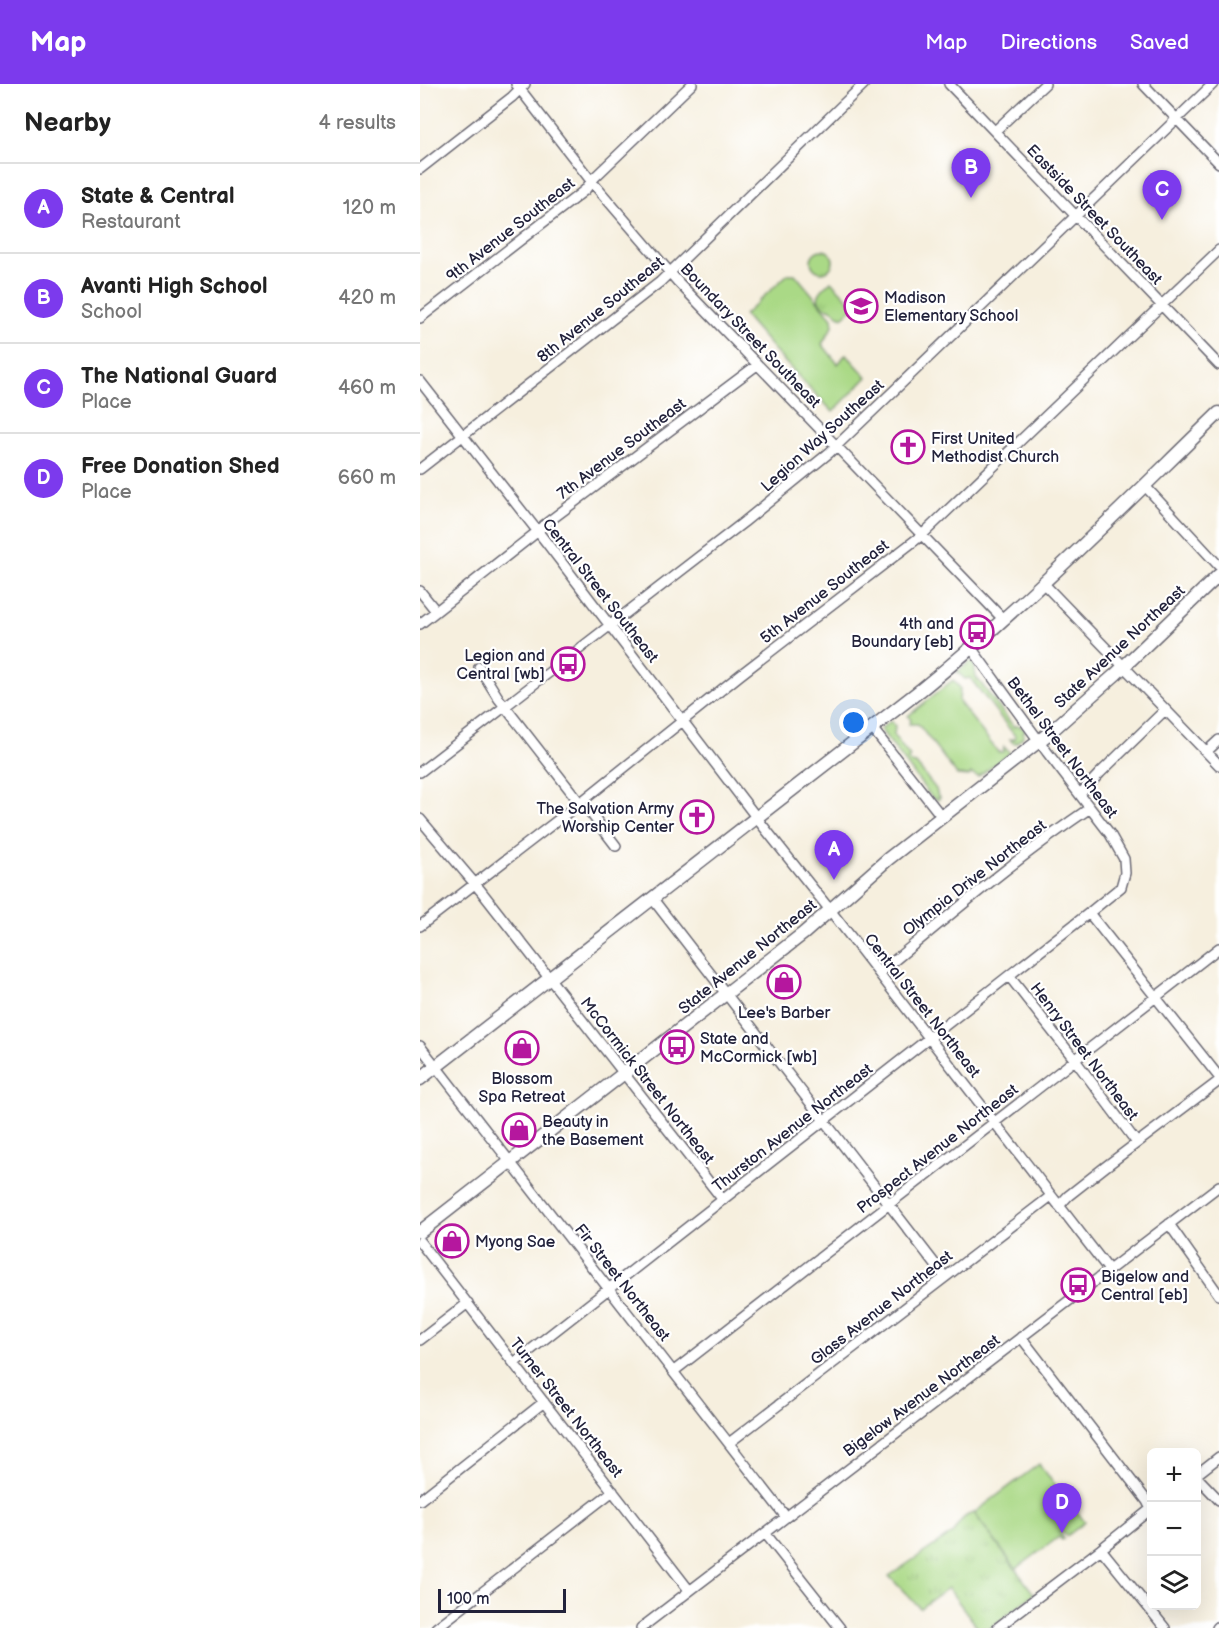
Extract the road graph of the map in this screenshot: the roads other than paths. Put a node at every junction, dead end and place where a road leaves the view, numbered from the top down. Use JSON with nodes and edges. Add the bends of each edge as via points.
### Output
{"nodes":[{"id":1,"x":692,"y":84,"type":"edge"},
{"id":2,"x":864,"y":84,"type":"edge"},
{"id":3,"x":949,"y":84,"type":"edge"},
{"id":4,"x":1045,"y":84,"type":"edge"},
{"id":5,"x":1143,"y":84,"type":"edge"},
{"id":6,"x":1213,"y":84,"type":"edge"},
{"id":7,"x":520,"y":86,"type":"edge"},
{"id":8,"x":1177,"y":119,"type":"junction"},
{"id":9,"x":995,"y":131,"type":"junction"},
{"id":10,"x":1219,"y":163,"type":"edge"},
{"id":11,"x":420,"y":169,"type":"edge"},
{"id":12,"x":592,"y":182,"type":"junction"},
{"id":13,"x":1076,"y":216,"type":"junction"},
{"id":14,"x":1219,"y":250,"type":"edge"},
{"id":15,"x":670,"y":273,"type":"junction"},
{"id":16,"x":1161,"y":305,"type":"junction"},
{"id":17,"x":420,"y":318,"type":"edge"},
{"id":18,"x":757,"y":365,"type":"junction"},
{"id":19,"x":1219,"y":365,"type":"edge"},
{"id":20,"x":420,"y":381,"type":"edge"},
{"id":21,"x":1219,"y":413,"type":"edge"},
{"id":22,"x":463,"y":436,"type":"junction"},
{"id":23,"x":836,"y":447,"type":"junction"},
{"id":24,"x":420,"y":469,"type":"edge"},
{"id":25,"x":1144,"y":485,"type":"junction"},
{"id":26,"x":537,"y":532,"type":"junction"},
{"id":27,"x":921,"y":535,"type":"junction"},
{"id":28,"x":1219,"y":566,"type":"edge"},
{"id":29,"x":1219,"y":575,"type":"edge"},
{"id":30,"x":1043,"y":583,"type":"junction"},
{"id":31,"x":420,"y":591,"type":"edge"},
{"id":32,"x":436,"y":611,"type":"junction"},
{"id":33,"x":1004,"y":620,"type":"junction"},
{"id":34,"x":420,"y":624,"type":"edge"},
{"id":35,"x":610,"y":626,"type":"junction"},
{"id":36,"x":972,"y":649,"type":"junction"},
{"id":37,"x":478,"y":666,"type":"dead end"},
{"id":38,"x":1123,"y":667,"type":"junction"},
{"id":39,"x":505,"y":706,"type":"junction"},
{"id":40,"x":1165,"y":710,"type":"junction"},
{"id":41,"x":683,"y":721,"type":"junction"},
{"id":42,"x":872,"y":728,"type":"junction"},
{"id":43,"x":1219,"y":740,"type":"edge"},
{"id":44,"x":1039,"y":741,"type":"junction"},
{"id":45,"x":1206,"y":752,"type":"junction"},
{"id":46,"x":1219,"y":765,"type":"edge"},
{"id":47,"x":420,"y":772,"type":"edge"},
{"id":48,"x":1080,"y":794,"type":"junction"},
{"id":49,"x":580,"y":803,"type":"junction"},
{"id":50,"x":1090,"y":808,"type":"junction"},
{"id":51,"x":756,"y":817,"type":"junction"},
{"id":52,"x":942,"y":817,"type":"junction"},
{"id":53,"x":420,"y":819,"type":"edge"},
{"id":54,"x":616,"y":846,"type":"dead end"},
{"id":55,"x":1124,"y":866,"type":"joint"},
{"id":56,"x":475,"y":883,"type":"junction"},
{"id":57,"x":652,"y":898,"type":"junction"},
{"id":58,"x":830,"y":910,"type":"junction"},
{"id":59,"x":1089,"y":913,"type":"junction"},
{"id":60,"x":420,"y":926,"type":"edge"},
{"id":61,"x":1219,"y":948,"type":"edge"},
{"id":62,"x":879,"y":973,"type":"junction"},
{"id":63,"x":1009,"y":976,"type":"junction"},
{"id":64,"x":549,"y":978,"type":"junction"},
{"id":65,"x":726,"y":994,"type":"junction"},
{"id":66,"x":1157,"y":998,"type":"junction"},
{"id":67,"x":930,"y":1038,"type":"junction"},
{"id":68,"x":420,"y":1047,"type":"edge"},
{"id":69,"x":1075,"y":1060,"type":"junction"},
{"id":70,"x":436,"y":1067,"type":"junction"},
{"id":71,"x":624,"y":1074,"type":"junction"},
{"id":72,"x":420,"y":1079,"type":"edge"},
{"id":73,"x":1219,"y":1079,"type":"edge"},
{"id":74,"x":824,"y":1121,"type":"junction"},
{"id":75,"x":995,"y":1122,"type":"junction"},
{"id":76,"x":1137,"y":1143,"type":"junction"},
{"id":77,"x":510,"y":1161,"type":"junction"},
{"id":78,"x":1219,"y":1186,"type":"edge"},
{"id":79,"x":1051,"y":1196,"type":"junction"},
{"id":80,"x":723,"y":1200,"type":"junction"},
{"id":81,"x":889,"y":1204,"type":"junction"},
{"id":82,"x":1059,"y":1206,"type":"junction"},
{"id":83,"x":1169,"y":1224,"type":"junction"},
{"id":84,"x":420,"y":1232,"type":"edge"},
{"id":85,"x":420,"y":1242,"type":"edge"},
{"id":86,"x":1108,"y":1270,"type":"junction"},
{"id":87,"x":945,"y":1277,"type":"junction"},
{"id":88,"x":610,"y":1289,"type":"junction"},
{"id":89,"x":1219,"y":1295,"type":"edge"},
{"id":90,"x":468,"y":1303,"type":"junction"},
{"id":91,"x":1021,"y":1337,"type":"junction"},
{"id":92,"x":420,"y":1340,"type":"edge"},
{"id":93,"x":514,"y":1364,"type":"junction"},
{"id":94,"x":674,"y":1371,"type":"junction"},
{"id":95,"x":544,"y":1402,"type":"junction"},
{"id":96,"x":729,"y":1443,"type":"junction"},
{"id":97,"x":1219,"y":1457,"type":"edge"},
{"id":98,"x":1201,"y":1473,"type":"edge"},
{"id":99,"x":1201,"y":1480,"type":"edge"},
{"id":100,"x":613,"y":1491,"type":"junction"},
{"id":101,"x":420,"y":1500,"type":"edge"},
{"id":102,"x":1219,"y":1500,"type":"edge"},
{"id":103,"x":1148,"y":1502,"type":"edge"},
{"id":104,"x":1147,"y":1511,"type":"edge"},
{"id":105,"x":786,"y":1517,"type":"junction"},
{"id":106,"x":765,"y":1533,"type":"junction"},
{"id":107,"x":1101,"y":1549,"type":"junction"},
{"id":108,"x":689,"y":1590,"type":"junction"},
{"id":109,"x":1010,"y":1624,"type":"edge"},
{"id":110,"x":436,"y":1628,"type":"edge"},
{"id":111,"x":641,"y":1628,"type":"edge"},
{"id":112,"x":840,"y":1628,"type":"edge"},
{"id":113,"x":997,"y":1628,"type":"edge"},
{"id":114,"x":1165,"y":1628,"type":"edge"}],
"edges":[{"from":1,"to":12,"type":"street","name":"9th Avenue Southeast"},
{"from":2,"to":15,"type":"street","name":"8th Avenue Southeast"},
{"from":3,"to":9,"type":"street","name":"Eastside Street Southeast"},
{"from":4,"to":9,"type":"street"},
{"from":5,"to":8,"type":"street"},
{"from":6,"to":8,"type":"street","name":"Legion Way Southeast"},
{"from":7,"to":11,"type":"street"},
{"from":7,"to":12,"type":"street","name":"Boundary Street Southeast"},
{"from":8,"to":10,"type":"street"},
{"from":8,"to":13,"type":"street","name":"Legion Way Southeast"},
{"from":9,"to":13,"type":"street","name":"Eastside Street Southeast"},
{"from":12,"to":15,"type":"street","name":"Boundary Street Southeast"},
{"from":12,"to":17,"type":"street","name":"9th Avenue Southeast"},
{"from":13,"to":16,"type":"street","name":"Eastside Street Southeast"},
{"from":13,"to":23,"type":"street","name":"Legion Way Southeast"},
{"from":14,"to":16,"type":"street","name":"5th Avenue Southeast"},
{"from":15,"to":18,"type":"street","name":"Boundary Street Southeast"},
{"from":15,"to":22,"type":"street","name":"8th Avenue Southeast"},
{"from":16,"to":19,"type":"street","name":"Eastside Street Southeast"},
{"from":16,"to":27,"type":"street","name":"5th Avenue Southeast"},
{"from":18,"to":23,"type":"street","name":"Boundary Street Southeast"},
{"from":18,"to":26,"type":"street","name":"7th Avenue Southeast"},
{"from":20,"to":22,"type":"street","name":"Central Street Southeast"},
{"from":21,"to":25,"type":"main road"},
{"from":22,"to":24,"type":"street","name":"8th Avenue Southeast"},
{"from":22,"to":26,"type":"street","name":"Central Street Southeast"},
{"from":23,"to":27,"type":"street","name":"Boundary Street Southeast"},
{"from":23,"to":35,"type":"street","name":"Legion Way Southeast"},
{"from":25,"to":28,"type":"street"},
{"from":25,"to":30,"type":"main road"},
{"from":26,"to":32,"type":"street","name":"7th Avenue Southeast"},
{"from":26,"to":35,"type":"street","name":"Central Street Southeast"},
{"from":27,"to":33,"type":"street","name":"Boundary Street Southeast"},
{"from":27,"to":41,"type":"street","name":"5th Avenue Southeast"},
{"from":29,"to":38,"type":"main road","name":"State Avenue Northeast"},
{"from":30,"to":33,"type":"main road"},
{"from":30,"to":38,"type":"street"},
{"from":31,"to":32,"type":"street"},
{"from":32,"to":34,"type":"street","name":"7th Avenue Southeast"},
{"from":33,"to":36,"type":"main road"},
{"from":35,"to":39,"type":"street","name":"Legion Way Southeast"},
{"from":35,"to":41,"type":"street","name":"Central Street Southeast"},
{"from":36,"to":42,"type":"main road"},
{"from":36,"to":44,"type":"street","name":"Bethel Street Northeast"},
{"from":37,"to":39,"type":"street"},
{"from":38,"to":40,"type":"street"},
{"from":38,"to":44,"type":"main road","name":"State Avenue Northeast"},
{"from":39,"to":47,"type":"street","name":"Legion Way Southeast"},
{"from":39,"to":49,"type":"street"},
{"from":40,"to":45,"type":"street"},
{"from":40,"to":48,"type":"street"},
{"from":41,"to":49,"type":"street","name":"5th Avenue Southeast"},
{"from":41,"to":51,"type":"street","name":"Central Street Southeast"},
{"from":42,"to":51,"type":"main road"},
{"from":42,"to":52,"type":"street"},
{"from":43,"to":45,"type":"street"},
{"from":44,"to":48,"type":"street","name":"Bethel Street Northeast"},
{"from":44,"to":52,"type":"main road","name":"State Avenue Northeast"},
{"from":45,"to":46,"type":"street"},
{"from":48,"to":50,"type":"street","name":"Bethel Street Northeast"},
{"from":49,"to":54,"type":"street"},
{"from":49,"to":56,"type":"street","name":"5th Avenue Southeast"},
{"from":50,"to":55,"type":"street","name":"Bethel Street Northeast","via":[[1110,834]]},
{"from":50,"to":62,"type":"street","name":"Olympia Drive Northeast","via":[[1025,855]]},
{"from":51,"to":57,"type":"main road"},
{"from":51,"to":58,"type":"street","name":"Central Street Northeast"},
{"from":52,"to":58,"type":"main road","name":"State Avenue Northeast"},
{"from":53,"to":56,"type":"street","name":"McCormick Street Northeast"},
{"from":55,"to":59,"type":"street","name":"Thurston Avenue Northeast","via":[[1121,887]]},
{"from":56,"to":60,"type":"street","name":"5th Avenue Southeast"},
{"from":56,"to":64,"type":"street","name":"McCormick Street Northeast"},
{"from":57,"to":64,"type":"main road"},
{"from":57,"to":65,"type":"street"},
{"from":58,"to":62,"type":"street","name":"Central Street Northeast"},
{"from":58,"to":65,"type":"main road","name":"State Avenue Northeast"},
{"from":59,"to":63,"type":"street","name":"Thurston Avenue Northeast"},
{"from":59,"to":66,"type":"street"},
{"from":61,"to":66,"type":"street","name":"Prospect Avenue Northeast"},
{"from":62,"to":67,"type":"street","name":"Central Street Northeast"},
{"from":63,"to":67,"type":"street","name":"Thurston Avenue Northeast"},
{"from":63,"to":69,"type":"street","name":"Henry Street Northeast"},
{"from":64,"to":70,"type":"main road"},
{"from":64,"to":71,"type":"street","name":"McCormick Street Northeast"},
{"from":65,"to":71,"type":"main road","name":"State Avenue Northeast"},
{"from":65,"to":74,"type":"street"},
{"from":66,"to":69,"type":"street","name":"Prospect Avenue Northeast"},
{"from":66,"to":73,"type":"street"},
{"from":67,"to":74,"type":"street","name":"Thurston Avenue Northeast"},
{"from":67,"to":75,"type":"street","name":"Central Street Northeast"},
{"from":68,"to":70,"type":"street","name":"Fir Street Northeast"},
{"from":69,"to":75,"type":"street","name":"Prospect Avenue Northeast"},
{"from":69,"to":76,"type":"street","name":"Henry Street Northeast"},
{"from":70,"to":72,"type":"main road"},
{"from":70,"to":77,"type":"street","name":"Fir Street Northeast"},
{"from":71,"to":77,"type":"main road","name":"State Avenue Northeast"},
{"from":71,"to":80,"type":"street","name":"McCormick Street Northeast"},
{"from":73,"to":76,"type":"street"},
{"from":74,"to":80,"type":"street","name":"Thurston Avenue Northeast"},
{"from":74,"to":81,"type":"street"},
{"from":75,"to":79,"type":"street","name":"Central Street Northeast"},
{"from":75,"to":81,"type":"street","name":"Prospect Avenue Northeast"},
{"from":76,"to":82,"type":"street"},
{"from":77,"to":84,"type":"main road","name":"State Avenue Northeast"},
{"from":77,"to":88,"type":"street","name":"Fir Street Northeast"},
{"from":78,"to":83,"type":"street","name":"Bigelow Avenue Northeast"},
{"from":79,"to":82,"type":"street","name":"Central Street Northeast"},
{"from":79,"to":87,"type":"street","name":"Glass Avenue Northeast"},
{"from":80,"to":88,"type":"street","name":"Thurston Avenue Northeast"},
{"from":81,"to":87,"type":"street"},
{"from":81,"to":94,"type":"street","name":"Prospect Avenue Northeast"},
{"from":82,"to":86,"type":"street","name":"Central Street Northeast"},
{"from":83,"to":86,"type":"street","name":"Bigelow Avenue Northeast"},
{"from":83,"to":89,"type":"street"},
{"from":85,"to":90,"type":"street","name":"Turner Street Northeast"},
{"from":86,"to":91,"type":"street","name":"Bigelow Avenue Northeast"},
{"from":87,"to":96,"type":"street","name":"Glass Avenue Northeast"},
{"from":88,"to":93,"type":"street","name":"Thurston Avenue Northeast"},
{"from":88,"to":94,"type":"street","name":"Fir Street Northeast"},
{"from":90,"to":92,"type":"street"},
{"from":90,"to":93,"type":"street","name":"Turner Street Northeast"},
{"from":91,"to":103,"type":"street"},
{"from":91,"to":105,"type":"street","name":"Bigelow Avenue Northeast"},
{"from":93,"to":95,"type":"street","name":"Turner Street Northeast"},
{"from":94,"to":96,"type":"street","name":"Fir Street Northeast"},
{"from":95,"to":100,"type":"street","name":"Turner Street Northeast"},
{"from":95,"to":101,"type":"street"},
{"from":96,"to":105,"type":"street","name":"Fir Street Northeast"},
{"from":97,"to":98,"type":"street"},
{"from":99,"to":102,"type":"street"},
{"from":100,"to":108,"type":"street","name":"Turner Street Northeast"},
{"from":100,"to":110,"type":"street"},
{"from":104,"to":107,"type":"street"},
{"from":105,"to":106,"type":"street","name":"Bigelow Avenue Northeast"},
{"from":106,"to":108,"type":"street","name":"Bigelow Avenue Northeast"},
{"from":106,"to":112,"type":"street"},
{"from":107,"to":109,"type":"street"},
{"from":107,"to":114,"type":"street"},
{"from":108,"to":111,"type":"street","name":"Bigelow Avenue Northeast"},
{"from":109,"to":113,"type":"street"}]}
